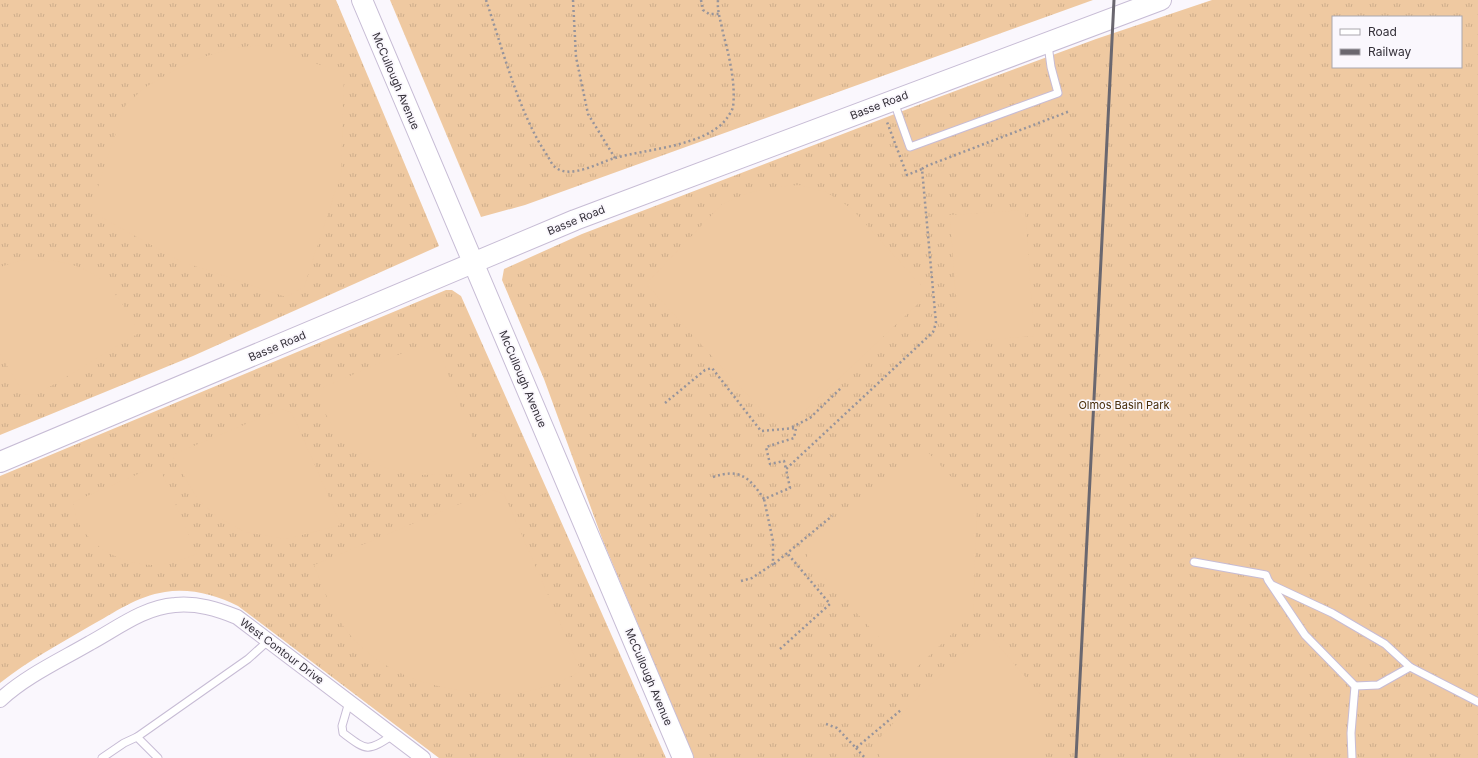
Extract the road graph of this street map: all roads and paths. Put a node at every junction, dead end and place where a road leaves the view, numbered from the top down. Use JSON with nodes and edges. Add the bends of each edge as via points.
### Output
{"nodes":[{"id":1,"x":362,"y":0,"type":"edge"},
{"id":2,"x":486,"y":0,"type":"edge"},
{"id":3,"x":573,"y":0,"type":"edge"},
{"id":4,"x":701,"y":0,"type":"edge"},
{"id":5,"x":718,"y":0,"type":"edge"},
{"id":6,"x":1161,"y":0,"type":"edge"},
{"id":7,"x":719,"y":14,"type":"junction"},
{"id":8,"x":1047,"y":42,"type":"junction"},
{"id":9,"x":893,"y":100,"type":"junction"},
{"id":10,"x":1070,"y":112,"type":"dead end"},
{"id":11,"x":887,"y":122,"type":"dead end"},
{"id":12,"x":615,"y":158,"type":"junction"},
{"id":13,"x":922,"y":169,"type":"junction"},
{"id":14,"x":474,"y":263,"type":"junction"},
{"id":15,"x":841,"y":388,"type":"dead end"},
{"id":16,"x":666,"y":403,"type":"dead end"},
{"id":17,"x":790,"y":429,"type":"junction"},
{"id":18,"x":0,"y":462,"type":"edge"},
{"id":19,"x":786,"y":469,"type":"junction"},
{"id":20,"x":713,"y":476,"type":"dead end"},
{"id":21,"x":764,"y":499,"type":"junction"},
{"id":22,"x":832,"y":516,"type":"dead end"},
{"id":23,"x":787,"y":553,"type":"junction"},
{"id":24,"x":1194,"y":562,"type":"dead end"},
{"id":25,"x":773,"y":564,"type":"junction"},
{"id":26,"x":741,"y":581,"type":"dead end"},
{"id":27,"x":1272,"y":585,"type":"junction"},
{"id":28,"x":268,"y":641,"type":"junction"},
{"id":29,"x":780,"y":649,"type":"dead end"},
{"id":30,"x":1410,"y":667,"type":"junction"},
{"id":31,"x":1355,"y":686,"type":"junction"},
{"id":32,"x":0,"y":700,"type":"edge"},
{"id":33,"x":349,"y":702,"type":"junction"},
{"id":34,"x":1478,"y":702,"type":"edge"},
{"id":35,"x":901,"y":710,"type":"dead end"},
{"id":36,"x":826,"y":724,"type":"dead end"},
{"id":37,"x":393,"y":735,"type":"junction"},
{"id":38,"x":137,"y":737,"type":"junction"},
{"id":39,"x":856,"y":748,"type":"junction"},
{"id":40,"x":102,"y":758,"type":"edge"},
{"id":41,"x":158,"y":758,"type":"edge"},
{"id":42,"x":423,"y":758,"type":"edge"},
{"id":43,"x":683,"y":758,"type":"edge"},
{"id":44,"x":865,"y":758,"type":"edge"},
{"id":45,"x":1352,"y":758,"type":"edge"}],
"edges":[{"from":1,"to":14,"type":"main road","name":"McCullough Avenue"},
{"from":2,"to":12,"type":"path","via":[[530,124],[555,168],[568,172]]},
{"from":3,"to":12,"type":"path","via":[[576,57],[588,114]]},
{"from":4,"to":7,"type":"path","via":[[703,10],[709,14]]},
{"from":5,"to":7,"type":"path"},
{"from":6,"to":8,"type":"main road","name":"Basse Road"},
{"from":7,"to":12,"type":"path","via":[[732,82],[733,109],[722,125],[694,140],[661,150]]},
{"from":8,"to":9,"type":"main road","name":"Basse Road"},
{"from":8,"to":9,"type":"lane","via":[[1058,93],[910,147]]},
{"from":9,"to":14,"type":"main road","name":"Basse Road","via":[[575,220]]},
{"from":10,"to":13,"type":"path"},
{"from":11,"to":13,"type":"path","via":[[907,176]]},
{"from":13,"to":19,"type":"path","via":[[936,323],[933,332]]},
{"from":14,"to":18,"type":"main road","name":"Basse Road"},
{"from":14,"to":43,"type":"main road","name":"McCullough Avenue"},
{"from":15,"to":17,"type":"path","via":[[810,418]]},
{"from":16,"to":17,"type":"path","via":[[705,370],[712,368],[761,431]]},
{"from":17,"to":19,"type":"path","via":[[796,428],[794,438],[766,447],[770,464],[784,461]]},
{"from":19,"to":21,"type":"path","via":[[790,488]]},
{"from":20,"to":21,"type":"path","via":[[725,472],[742,474],[755,485]]},
{"from":21,"to":25,"type":"path","via":[[773,540]]},
{"from":22,"to":23,"type":"path"},
{"from":23,"to":25,"type":"path"},
{"from":23,"to":29,"type":"path","via":[[830,604]]},
{"from":24,"to":27,"type":"lane","via":[[1266,575]]},
{"from":25,"to":26,"type":"path","via":[[752,578]]},
{"from":27,"to":30,"type":"lane","via":[[1332,613],[1385,644]]},
{"from":27,"to":31,"type":"lane","via":[[1305,635]]},
{"from":28,"to":32,"type":"street","name":"West Contour Drive","via":[[237,617],[217,609],[196,604],[174,605],[143,614],[29,678]]},
{"from":28,"to":33,"type":"street","name":"West Contour Drive"},
{"from":28,"to":38,"type":"lane","via":[[248,659]]},
{"from":30,"to":31,"type":"lane","via":[[1378,685]]},
{"from":30,"to":34,"type":"lane"},
{"from":31,"to":45,"type":"lane","via":[[1351,733]]},
{"from":33,"to":37,"type":"street","name":"West Contour Drive"},
{"from":33,"to":37,"type":"lane","via":[[342,726],[343,733],[362,747],[370,748]]},
{"from":35,"to":39,"type":"path"},
{"from":36,"to":39,"type":"path","via":[[837,728]]},
{"from":37,"to":42,"type":"street","name":"West Contour Drive"},
{"from":38,"to":40,"type":"lane","via":[[124,742]]},
{"from":38,"to":41,"type":"lane"},
{"from":39,"to":44,"type":"path"}]}
